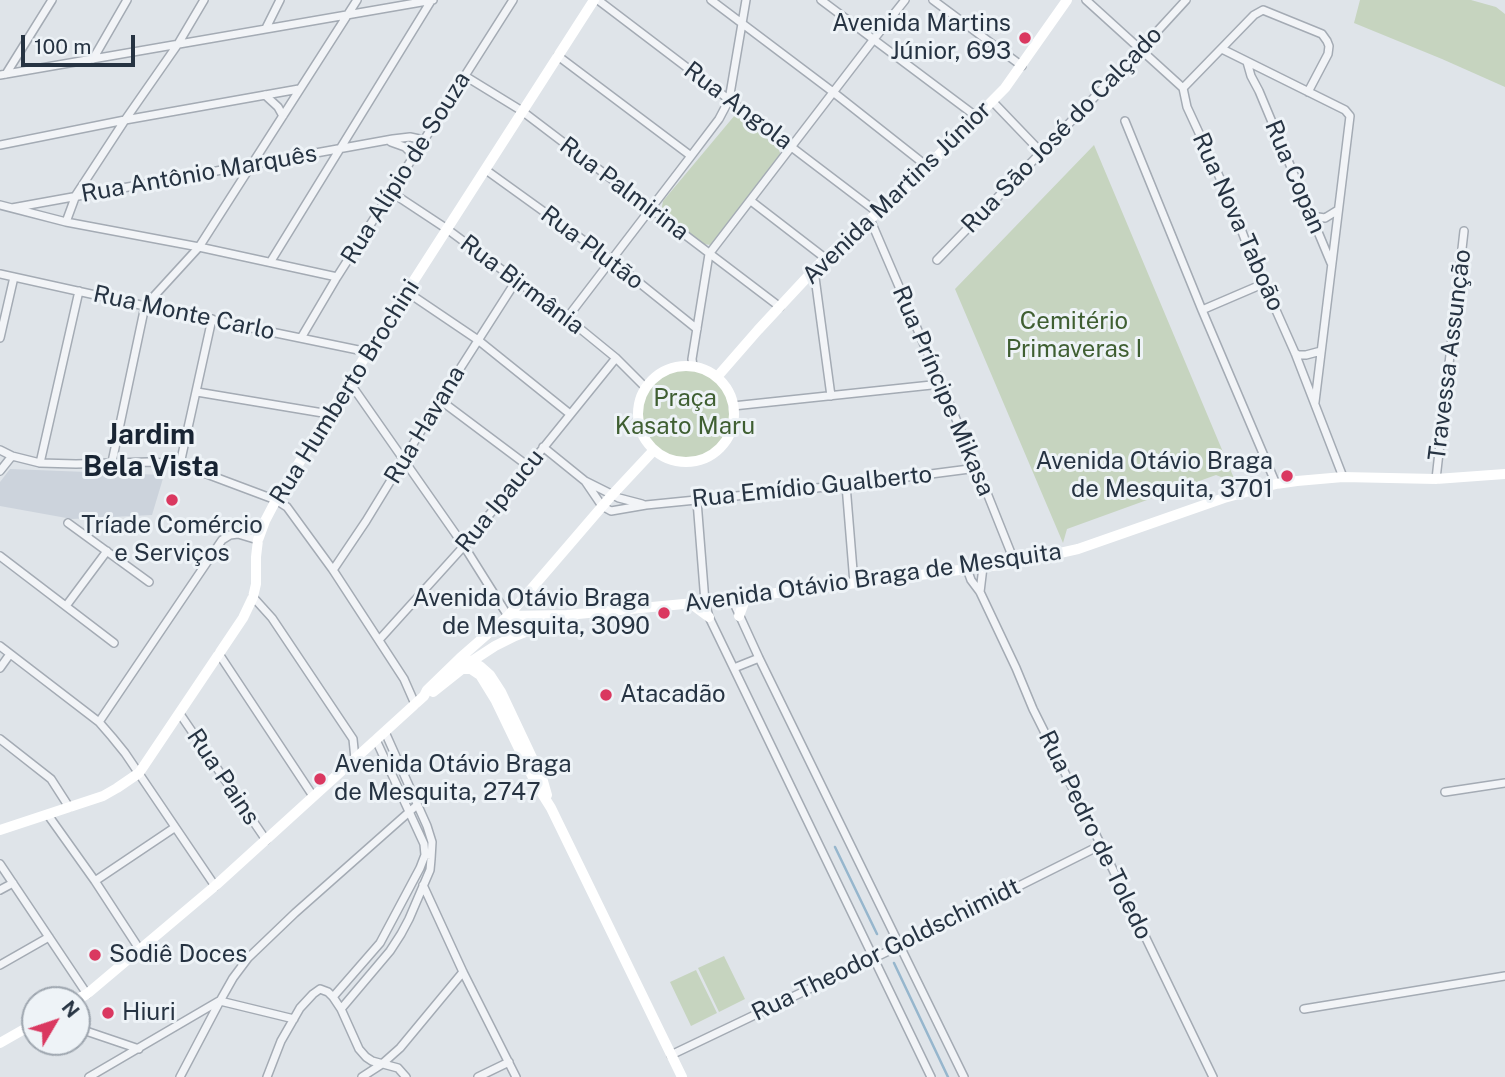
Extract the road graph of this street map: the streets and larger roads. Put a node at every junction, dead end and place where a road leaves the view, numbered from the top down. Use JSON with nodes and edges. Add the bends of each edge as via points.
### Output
{"nodes":[{"id":1,"x":52,"y":0,"type":"edge"},
{"id":2,"x":127,"y":0,"type":"edge"},
{"id":3,"x":204,"y":0,"type":"edge"},
{"id":4,"x":280,"y":0,"type":"edge"},
{"id":5,"x":357,"y":0,"type":"edge"},
{"id":6,"x":432,"y":0,"type":"edge"},
{"id":7,"x":513,"y":0,"type":"edge"},
{"id":8,"x":596,"y":0,"type":"edge"},
{"id":9,"x":711,"y":0,"type":"edge"},
{"id":10,"x":746,"y":0,"type":"edge"},
{"id":11,"x":821,"y":0,"type":"edge"},
{"id":12,"x":905,"y":0,"type":"edge"},
{"id":13,"x":933,"y":0,"type":"edge"},
{"id":14,"x":1067,"y":0,"type":"edge"},
{"id":15,"x":1086,"y":0,"type":"edge"},
{"id":16,"x":1173,"y":0,"type":"edge"},
{"id":17,"x":1183,"y":3,"type":"edge"},
{"id":18,"x":348,"y":15,"type":"junction"},
{"id":19,"x":743,"y":23,"type":"junction"},
{"id":20,"x":266,"y":28,"type":"junction"},
{"id":21,"x":874,"y":39,"type":"junction"},
{"id":22,"x":178,"y":44,"type":"junction"},
{"id":23,"x":1141,"y":49,"type":"junction"},
{"id":24,"x":1222,"y":49,"type":"junction"},
{"id":25,"x":558,"y":55,"type":"junction"},
{"id":26,"x":93,"y":59,"type":"junction"},
{"id":27,"x":1247,"y":62,"type":"junction"},
{"id":28,"x":1022,"y":66,"type":"junction"},
{"id":29,"x":1266,"y":71,"type":"junction"},
{"id":30,"x":3,"y":75,"type":"edge"},
{"id":31,"x":464,"y":76,"type":"junction"},
{"id":32,"x":1183,"y":88,"type":"junction"},
{"id":33,"x":299,"y":89,"type":"junction"},
{"id":34,"x":1259,"y":91,"type":"junction"},
{"id":35,"x":833,"y":92,"type":"junction"},
{"id":36,"x":1308,"y":92,"type":"junction"},
{"id":37,"x":265,"y":95,"type":"junction"},
{"id":38,"x":729,"y":100,"type":"junction"},
{"id":39,"x":993,"y":102,"type":"junction"},
{"id":40,"x":522,"y":111,"type":"junction"},
{"id":41,"x":283,"y":116,"type":"junction"},
{"id":42,"x":977,"y":117,"type":"junction"},
{"id":43,"x":125,"y":120,"type":"junction"},
{"id":44,"x":1125,"y":121,"type":"dead end"},
{"id":45,"x":424,"y":140,"type":"junction"},
{"id":46,"x":387,"y":141,"type":"junction"},
{"id":47,"x":0,"y":145,"type":"edge"},
{"id":48,"x":792,"y":147,"type":"junction"},
{"id":49,"x":341,"y":148,"type":"junction"},
{"id":50,"x":1041,"y":152,"type":"junction"},
{"id":51,"x":414,"y":156,"type":"junction"},
{"id":52,"x":691,"y":156,"type":"junction"},
{"id":53,"x":252,"y":165,"type":"junction"},
{"id":54,"x":928,"y":167,"type":"junction"},
{"id":55,"x":486,"y":170,"type":"junction"},
{"id":56,"x":391,"y":192,"type":"junction"},
{"id":57,"x":76,"y":195,"type":"junction"},
{"id":58,"x":751,"y":201,"type":"junction"},
{"id":59,"x":0,"y":205,"type":"edge"},
{"id":60,"x":12,"y":208,"type":"junction"},
{"id":61,"x":651,"y":208,"type":"junction"},
{"id":62,"x":1338,"y":210,"type":"junction"},
{"id":63,"x":874,"y":216,"type":"junction"},
{"id":64,"x":1311,"y":216,"type":"junction"},
{"id":65,"x":65,"y":222,"type":"junction"},
{"id":66,"x":447,"y":229,"type":"junction"},
{"id":67,"x":1464,"y":231,"type":"dead end"},
{"id":68,"x":200,"y":247,"type":"junction"},
{"id":69,"x":709,"y":254,"type":"junction"},
{"id":70,"x":825,"y":258,"type":"junction"},
{"id":71,"x":611,"y":260,"type":"junction"},
{"id":72,"x":937,"y":260,"type":"dead end"},
{"id":73,"x":271,"y":261,"type":"junction"},
{"id":74,"x":1331,"y":264,"type":"junction"},
{"id":75,"x":814,"y":270,"type":"junction"},
{"id":76,"x":0,"y":274,"type":"edge"},
{"id":77,"x":14,"y":277,"type":"junction"},
{"id":78,"x":337,"y":277,"type":"junction"},
{"id":79,"x":516,"y":281,"type":"junction"},
{"id":80,"x":1265,"y":283,"type":"junction"},
{"id":81,"x":79,"y":291,"type":"junction"},
{"id":82,"x":407,"y":292,"type":"junction"},
{"id":83,"x":145,"y":306,"type":"junction"},
{"id":84,"x":780,"y":307,"type":"junction"},
{"id":85,"x":1202,"y":310,"type":"junction"},
{"id":86,"x":567,"y":318,"type":"junction"},
{"id":87,"x":212,"y":319,"type":"junction"},
{"id":88,"x":697,"y":329,"type":"junction"},
{"id":89,"x":0,"y":338,"type":"edge"},
{"id":90,"x":301,"y":338,"type":"junction"},
{"id":91,"x":478,"y":340,"type":"junction"},
{"id":92,"x":1321,"y":351,"type":"junction"},
{"id":93,"x":368,"y":352,"type":"junction"},
{"id":94,"x":1295,"y":353,"type":"junction"},
{"id":95,"x":616,"y":358,"type":"junction"},
{"id":96,"x":693,"y":366,"type":"junction"},
{"id":97,"x":717,"y":377,"type":"junction"},
{"id":98,"x":350,"y":383,"type":"junction"},
{"id":99,"x":941,"y":384,"type":"junction"},
{"id":100,"x":645,"y":387,"type":"junction"},
{"id":101,"x":197,"y":392,"type":"junction"},
{"id":102,"x":831,"y":396,"type":"junction"},
{"id":103,"x":440,"y":400,"type":"junction"},
{"id":104,"x":733,"y":406,"type":"junction"},
{"id":105,"x":1315,"y":407,"type":"junction"},
{"id":106,"x":329,"y":414,"type":"junction"},
{"id":107,"x":570,"y":414,"type":"junction"},
{"id":108,"x":543,"y":447,"type":"junction"},
{"id":109,"x":0,"y":450,"type":"edge"},
{"id":110,"x":654,"y":450,"type":"junction"},
{"id":111,"x":12,"y":456,"type":"junction"},
{"id":112,"x":404,"y":460,"type":"junction"},
{"id":113,"x":112,"y":462,"type":"junction"},
{"id":114,"x":40,"y":463,"type":"junction"},
{"id":115,"x":180,"y":464,"type":"junction"},
{"id":116,"x":527,"y":466,"type":"junction"},
{"id":117,"x":977,"y":468,"type":"junction"},
{"id":118,"x":0,"y":471,"type":"edge"},
{"id":119,"x":1505,"y":474,"type":"edge"},
{"id":120,"x":1343,"y":477,"type":"junction"},
{"id":121,"x":1436,"y":479,"type":"junction"},
{"id":122,"x":585,"y":481,"type":"junction"},
{"id":123,"x":1276,"y":484,"type":"junction"},
{"id":124,"x":846,"y":485,"type":"junction"},
{"id":125,"x":612,"y":495,"type":"junction"},
{"id":126,"x":276,"y":500,"type":"junction"},
{"id":127,"x":697,"y":501,"type":"junction"},
{"id":128,"x":646,"y":505,"type":"junction"},
{"id":129,"x":603,"y":506,"type":"junction"},
{"id":130,"x":68,"y":523,"type":"dead end"},
{"id":131,"x":258,"y":540,"type":"junction"},
{"id":132,"x":464,"y":546,"type":"junction"},
{"id":133,"x":107,"y":551,"type":"junction"},
{"id":134,"x":0,"y":556,"type":"edge"},
{"id":135,"x":1015,"y":564,"type":"junction"},
{"id":136,"x":983,"y":567,"type":"junction"},
{"id":137,"x":967,"y":569,"type":"junction"},
{"id":138,"x":333,"y":570,"type":"junction"},
{"id":139,"x":149,"y":583,"type":"dead end"},
{"id":140,"x":854,"y":583,"type":"junction"},
{"id":141,"x":980,"y":592,"type":"junction"},
{"id":142,"x":253,"y":597,"type":"junction"},
{"id":143,"x":746,"y":597,"type":"junction"},
{"id":144,"x":732,"y":598,"type":"junction"},
{"id":145,"x":705,"y":601,"type":"junction"},
{"id":146,"x":690,"y":603,"type":"junction"},
{"id":147,"x":66,"y":606,"type":"junction"},
{"id":148,"x":567,"y":615,"type":"junction"},
{"id":149,"x":508,"y":616,"type":"junction"},
{"id":150,"x":739,"y":616,"type":"junction"},
{"id":151,"x":709,"y":617,"type":"junction"},
{"id":152,"x":379,"y":640,"type":"junction"},
{"id":153,"x":114,"y":643,"type":"dead end"},
{"id":154,"x":0,"y":646,"type":"edge"},
{"id":155,"x":487,"y":649,"type":"junction"},
{"id":156,"x":10,"y":654,"type":"junction"},
{"id":157,"x":219,"y":654,"type":"junction"},
{"id":158,"x":759,"y":658,"type":"junction"},
{"id":159,"x":472,"y":661,"type":"junction"},
{"id":160,"x":461,"y":663,"type":"junction"},
{"id":161,"x":0,"y":668,"type":"edge"},
{"id":162,"x":734,"y":668,"type":"junction"},
{"id":163,"x":404,"y":679,"type":"junction"},
{"id":164,"x":501,"y":692,"type":"junction"},
{"id":165,"x":424,"y":696,"type":"junction"},
{"id":166,"x":415,"y":704,"type":"junction"},
{"id":167,"x":180,"y":714,"type":"junction"},
{"id":168,"x":99,"y":722,"type":"junction"},
{"id":169,"x":353,"y":738,"type":"junction"},
{"id":170,"x":0,"y":739,"type":"edge"},
{"id":171,"x":377,"y":739,"type":"junction"},
{"id":172,"x":355,"y":759,"type":"junction"},
{"id":173,"x":139,"y":773,"type":"junction"},
{"id":174,"x":1505,"y":783,"type":"edge"},
{"id":175,"x":1445,"y":792,"type":"dead end"},
{"id":176,"x":313,"y":796,"type":"junction"},
{"id":177,"x":417,"y":804,"type":"junction"},
{"id":178,"x":69,"y":807,"type":"junction"},
{"id":179,"x":551,"y":808,"type":"junction"},
{"id":180,"x":409,"y":811,"type":"junction"},
{"id":181,"x":48,"y":815,"type":"junction"},
{"id":182,"x":174,"y":828,"type":"junction"},
{"id":183,"x":0,"y":831,"type":"edge"},
{"id":184,"x":266,"y":840,"type":"junction"},
{"id":185,"x":1101,"y":845,"type":"junction"},
{"id":186,"x":0,"y":864,"type":"edge"},
{"id":187,"x":416,"y":877,"type":"junction"},
{"id":188,"x":95,"y":881,"type":"junction"},
{"id":189,"x":13,"y":883,"type":"junction"},
{"id":190,"x":215,"y":886,"type":"junction"},
{"id":191,"x":423,"y":886,"type":"junction"},
{"id":192,"x":0,"y":890,"type":"edge"},
{"id":193,"x":49,"y":937,"type":"junction"},
{"id":194,"x":899,"y":946,"type":"junction"},
{"id":195,"x":140,"y":950,"type":"junction"},
{"id":196,"x":873,"y":958,"type":"junction"},
{"id":197,"x":0,"y":965,"type":"edge"},
{"id":198,"x":463,"y":972,"type":"junction"},
{"id":199,"x":1505,"y":976,"type":"edge"},
{"id":200,"x":82,"y":986,"type":"edge"},
{"id":201,"x":91,"y":991,"type":"edge"},
{"id":202,"x":333,"y":997,"type":"junction"},
{"id":203,"x":220,"y":1001,"type":"junction"},
{"id":204,"x":341,"y":1009,"type":"junction"},
{"id":205,"x":1304,"y":1009,"type":"dead end"},
{"id":206,"x":294,"y":1019,"type":"junction"},
{"id":207,"x":21,"y":1031,"type":"edge"},
{"id":208,"x":91,"y":1033,"type":"edge"},
{"id":209,"x":0,"y":1043,"type":"edge"},
{"id":210,"x":139,"y":1049,"type":"junction"},
{"id":211,"x":671,"y":1055,"type":"junction"},
{"id":212,"x":509,"y":1062,"type":"junction"},
{"id":213,"x":382,"y":1064,"type":"junction"},
{"id":214,"x":89,"y":1077,"type":"edge"},
{"id":215,"x":180,"y":1077,"type":"edge"},
{"id":216,"x":267,"y":1077,"type":"edge"},
{"id":217,"x":362,"y":1077,"type":"edge"},
{"id":218,"x":406,"y":1077,"type":"edge"},
{"id":219,"x":478,"y":1077,"type":"edge"},
{"id":220,"x":516,"y":1077,"type":"edge"},
{"id":221,"x":682,"y":1077,"type":"edge"},
{"id":222,"x":931,"y":1077,"type":"edge"},
{"id":223,"x":964,"y":1077,"type":"edge"},
{"id":224,"x":1213,"y":1077,"type":"edge"}],
"edges":[{"from":1,"to":30,"type":"street"},
{"from":2,"to":26,"type":"street"},
{"from":3,"to":22,"type":"street"},
{"from":4,"to":20,"type":"street"},
{"from":5,"to":18,"type":"street"},
{"from":6,"to":18,"type":"street"},
{"from":6,"to":49,"type":"street"},
{"from":7,"to":31,"type":"street","name":"Rua Alípio de Souza"},
{"from":8,"to":25,"type":"street","name":"Rua Humberto Brochini"},
{"from":8,"to":38,"type":"street","name":"Rua Angola"},
{"from":9,"to":19,"type":"street"},
{"from":10,"to":19,"type":"street"},
{"from":11,"to":21,"type":"street"},
{"from":12,"to":21,"type":"street"},
{"from":13,"to":28,"type":"street"},
{"from":14,"to":28,"type":"street","name":"Avenida Martins Júnior"},
{"from":15,"to":23,"type":"street","name":"Rua Nova Taboão"},
{"from":16,"to":17,"type":"street"},
{"from":17,"to":23,"type":"street","name":"Rua São José do Calçado"},
{"from":18,"to":20,"type":"street"},
{"from":18,"to":33,"type":"street"},
{"from":19,"to":35,"type":"street"},
{"from":19,"to":38,"type":"street"},
{"from":20,"to":22,"type":"street"},
{"from":21,"to":35,"type":"street"},
{"from":21,"to":42,"type":"street"},
{"from":22,"to":26,"type":"street"},
{"from":22,"to":43,"type":"street"},
{"from":23,"to":32,"type":"street","name":"Rua Nova Taboão"},
{"from":23,"to":50,"type":"street","name":"Rua São José do Calçado"},
{"from":24,"to":27,"type":"street"},
{"from":24,"to":32,"type":"street"},
{"from":24,"to":36,"type":"street","via":[[1264,10],[1322,34],[1328,54]]},
{"from":25,"to":40,"type":"street","name":"Rua Humberto Brochini"},
{"from":25,"to":52,"type":"street"},
{"from":26,"to":30,"type":"street"},
{"from":27,"to":29,"type":"street"},
{"from":27,"to":34,"type":"street","name":"Rua Copan"},
{"from":28,"to":39,"type":"street","name":"Avenida Martins Júnior"},
{"from":29,"to":34,"type":"street","name":"Rua Copan"},
{"from":29,"to":36,"type":"street"},
{"from":31,"to":40,"type":"street","name":"Rua Palmirina"},
{"from":31,"to":45,"type":"street","name":"Rua Alípio de Souza"},
{"from":32,"to":80,"type":"street","name":"Rua Nova Taboão","via":[[1187,107]]},
{"from":33,"to":37,"type":"street"},
{"from":33,"to":41,"type":"street"},
{"from":34,"to":64,"type":"street","name":"Rua Copan"},
{"from":35,"to":48,"type":"street"},
{"from":35,"to":54,"type":"street"},
{"from":36,"to":62,"type":"street","via":[[1348,113]]},
{"from":37,"to":41,"type":"street"},
{"from":37,"to":43,"type":"street"},
{"from":38,"to":48,"type":"street","name":"Rua Angola"},
{"from":38,"to":52,"type":"street"},
{"from":39,"to":42,"type":"street","name":"Avenida Martins Júnior"},
{"from":39,"to":50,"type":"street"},
{"from":40,"to":55,"type":"street","name":"Rua Humberto Brochini"},
{"from":40,"to":61,"type":"street","name":"Rua Palmirina"},
{"from":41,"to":53,"type":"street"},
{"from":42,"to":54,"type":"street","name":"Avenida Martins Júnior"},
{"from":43,"to":47,"type":"street"},
{"from":43,"to":57,"type":"street"},
{"from":44,"to":85,"type":"street"},
{"from":45,"to":46,"type":"street","name":"Rua Antônio Marquês"},
{"from":45,"to":51,"type":"street","name":"Rua Alípio de Souza"},
{"from":46,"to":49,"type":"street","name":"Rua Antônio Marquês"},
{"from":46,"to":51,"type":"street","via":[[405,146]]},
{"from":48,"to":58,"type":"street"},
{"from":48,"to":63,"type":"street","name":"Rua Angola"},
{"from":49,"to":53,"type":"street","name":"Rua Antônio Marquês"},
{"from":49,"to":73,"type":"street"},
{"from":50,"to":72,"type":"street","name":"Rua São José do Calçado"},
{"from":51,"to":56,"type":"street","name":"Rua Alípio de Souza"},
{"from":52,"to":61,"type":"street"},
{"from":53,"to":57,"type":"street","name":"Rua Antônio Marquês"},
{"from":53,"to":68,"type":"street"},
{"from":54,"to":63,"type":"street","name":"Avenida Martins Júnior"},
{"from":55,"to":66,"type":"street","name":"Rua Humberto Brochini"},
{"from":55,"to":71,"type":"street","name":"Rua Plutão"},
{"from":56,"to":66,"type":"street","name":"Rua Birmânia"},
{"from":56,"to":78,"type":"street","name":"Rua Alípio de Souza"},
{"from":57,"to":60,"type":"street","name":"Rua Antônio Marquês"},
{"from":57,"to":65,"type":"street"},
{"from":58,"to":69,"type":"street"},
{"from":58,"to":70,"type":"street"},
{"from":59,"to":60,"type":"street"},
{"from":60,"to":65,"type":"street"},
{"from":61,"to":69,"type":"street","name":"Rua Palmirina"},
{"from":61,"to":71,"type":"street"},
{"from":62,"to":64,"type":"street","via":[[1325,218]]},
{"from":62,"to":74,"type":"street"},
{"from":63,"to":70,"type":"street","name":"Avenida Martins Júnior"},
{"from":63,"to":99,"type":"street","name":"Rua Príncipe Mikasa"},
{"from":64,"to":74,"type":"street","name":"Rua Copan"},
{"from":65,"to":68,"type":"street"},
{"from":66,"to":79,"type":"street","name":"Rua Birmânia"},
{"from":66,"to":82,"type":"street","name":"Rua Humberto Brochini"},
{"from":67,"to":121,"type":"street","name":"Travessa Assunção"},
{"from":68,"to":73,"type":"street"},
{"from":68,"to":83,"type":"street"},
{"from":69,"to":84,"type":"street","name":"Rua Palmirina"},
{"from":69,"to":88,"type":"street"},
{"from":70,"to":75,"type":"street","name":"Avenida Martins Júnior"},
{"from":71,"to":86,"type":"street"},
{"from":71,"to":88,"type":"street","name":"Rua Plutão"},
{"from":73,"to":78,"type":"street"},
{"from":74,"to":92,"type":"street"},
{"from":75,"to":84,"type":"street","name":"Avenida Martins Júnior"},
{"from":75,"to":102,"type":"street"},
{"from":76,"to":77,"type":"street","name":"Rua Monte Carlo"},
{"from":77,"to":81,"type":"street","name":"Rua Monte Carlo"},
{"from":77,"to":89,"type":"street"},
{"from":78,"to":90,"type":"street","name":"Rua Alípio de Souza"},
{"from":79,"to":86,"type":"street","name":"Rua Birmânia"},
{"from":79,"to":91,"type":"street","name":"Rua Havana"},
{"from":80,"to":85,"type":"street"},
{"from":80,"to":94,"type":"street","name":"Rua Nova Taboão"},
{"from":81,"to":83,"type":"street","name":"Rua Monte Carlo"},
{"from":81,"to":114,"type":"street"},
{"from":82,"to":91,"type":"street"},
{"from":82,"to":93,"type":"street","name":"Rua Humberto Brochini"},
{"from":83,"to":87,"type":"street","name":"Rua Monte Carlo"},
{"from":83,"to":113,"type":"street"},
{"from":84,"to":97,"type":"street","name":"Avenida Martins Júnior"},
{"from":85,"to":123,"type":"street"},
{"from":86,"to":95,"type":"street","name":"Rua Birmânia"},
{"from":87,"to":90,"type":"street","name":"Rua Monte Carlo"},
{"from":87,"to":101,"type":"street"},
{"from":88,"to":96,"type":"street"},
{"from":90,"to":93,"type":"street","name":"Rua Monte Carlo"},
{"from":91,"to":103,"type":"street","name":"Rua Havana"},
{"from":91,"to":107,"type":"street"},
{"from":92,"to":94,"type":"street"},
{"from":92,"to":105,"type":"street"},
{"from":93,"to":98,"type":"street","name":"Rua Humberto Brochini"},
{"from":94,"to":105,"type":"street","name":"Rua Nova Taboão"},
{"from":95,"to":100,"type":"street","name":"Rua Birmânia"},
{"from":95,"to":107,"type":"street","name":"Rua Ipaucu"},
{"from":96,"to":97,"type":"street"},
{"from":96,"to":100,"type":"street","via":[[663,371]]},
{"from":97,"to":104,"type":"street"},
{"from":98,"to":106,"type":"street","name":"Rua Humberto Brochini"},
{"from":98,"to":112,"type":"street"},
{"from":99,"to":102,"type":"street"},
{"from":99,"to":117,"type":"street","name":"Rua Príncipe Mikasa"},
{"from":100,"to":110,"type":"street","via":[[638,407],[639,425]]},
{"from":101,"to":106,"type":"street"},
{"from":101,"to":115,"type":"street"},
{"from":102,"to":104,"type":"street"},
{"from":103,"to":112,"type":"street","name":"Rua Havana"},
{"from":103,"to":116,"type":"street"},
{"from":104,"to":110,"type":"street","via":[[729,434],[705,458],[675,461]]},
{"from":105,"to":120,"type":"street","name":"Rua Nova Taboão"},
{"from":106,"to":126,"type":"street","name":"Rua Humberto Brochini"},
{"from":107,"to":108,"type":"street","name":"Rua Ipaucu"},
{"from":108,"to":116,"type":"street","name":"Rua Ipaucu"},
{"from":108,"to":122,"type":"street","name":"Rua Emídio Gualberto"},
{"from":109,"to":111,"type":"street"},
{"from":110,"to":125,"type":"street"},
{"from":111,"to":114,"type":"street"},
{"from":111,"to":118,"type":"street"},
{"from":112,"to":132,"type":"street"},
{"from":112,"to":138,"type":"street","name":"Rua Havana"},
{"from":113,"to":114,"type":"street"},
{"from":113,"to":115,"type":"street"},
{"from":115,"to":126,"type":"street"},
{"from":116,"to":132,"type":"street","name":"Rua Ipaucu"},
{"from":117,"to":124,"type":"street","name":"Rua Emídio Gualberto"},
{"from":117,"to":135,"type":"street","name":"Rua Príncipe Mikasa"},
{"from":119,"to":121,"type":"street","name":"Avenida Otávio Braga de Mesquita"},
{"from":120,"to":121,"type":"street","name":"Avenida Otávio Braga de Mesquita"},
{"from":120,"to":123,"type":"street","name":"Avenida Otávio Braga de Mesquita"},
{"from":122,"to":125,"type":"street","name":"Rua Emídio Gualberto"},
{"from":122,"to":129,"type":"street","name":"Rua Emídio Gualberto"},
{"from":123,"to":135,"type":"street","name":"Avenida Otávio Braga de Mesquita","via":[[1078,549]]},
{"from":124,"to":127,"type":"street","name":"Rua Emídio Gualberto"},
{"from":124,"to":140,"type":"street"},
{"from":125,"to":128,"type":"street","name":"Rua Emídio Gualberto"},
{"from":125,"to":129,"type":"street"},
{"from":126,"to":131,"type":"street","name":"Rua Humberto Brochini"},
{"from":126,"to":138,"type":"street"},
{"from":127,"to":128,"type":"street","name":"Rua Emídio Gualberto"},
{"from":127,"to":145,"type":"street"},
{"from":128,"to":129,"type":"street","name":"Rua Emídio Gualberto","via":[[611,511]]},
{"from":129,"to":149,"type":"street"},
{"from":130,"to":133,"type":"street"},
{"from":131,"to":142,"type":"street","name":"Rua Humberto Brochini"},
{"from":131,"to":168,"type":"street","via":[[238,534],[222,540]]},
{"from":132,"to":149,"type":"street"},
{"from":132,"to":152,"type":"street","name":"Rua Ipaucu"},
{"from":133,"to":139,"type":"street"},
{"from":133,"to":147,"type":"street"},
{"from":134,"to":147,"type":"street"},
{"from":135,"to":136,"type":"street","name":"Avenida Otávio Braga de Mesquita"},
{"from":136,"to":137,"type":"street","name":"Avenida Otávio Braga de Mesquita"},
{"from":136,"to":141,"type":"street"},
{"from":137,"to":140,"type":"street","name":"Avenida Otávio Braga de Mesquita"},
{"from":137,"to":141,"type":"street","name":"Rua Pedro de Toledo"},
{"from":138,"to":152,"type":"street"},
{"from":140,"to":143,"type":"street","name":"Avenida Otávio Braga de Mesquita"},
{"from":141,"to":185,"type":"street","name":"Rua Pedro de Toledo"},
{"from":142,"to":157,"type":"street","name":"Rua Humberto Brochini"},
{"from":142,"to":169,"type":"street"},
{"from":143,"to":144,"type":"street","name":"Avenida Otávio Braga de Mesquita"},
{"from":143,"to":150,"type":"street"},
{"from":144,"to":145,"type":"street","name":"Avenida Otávio Braga de Mesquita"},
{"from":144,"to":150,"type":"street"},
{"from":145,"to":146,"type":"street","name":"Avenida Otávio Braga de Mesquita"},
{"from":145,"to":151,"type":"street"},
{"from":146,"to":148,"type":"street","name":"Avenida Otávio Braga de Mesquita"},
{"from":146,"to":151,"type":"street"},
{"from":147,"to":153,"type":"street"},
{"from":148,"to":149,"type":"street","name":"Avenida Otávio Braga de Mesquita"},
{"from":148,"to":155,"type":"street","name":"Avenida Otávio Braga de Mesquita"},
{"from":149,"to":155,"type":"street"},
{"from":149,"to":160,"type":"street"},
{"from":150,"to":158,"type":"street"},
{"from":151,"to":162,"type":"street"},
{"from":152,"to":163,"type":"street"},
{"from":154,"to":156,"type":"street"},
{"from":155,"to":159,"type":"street"},
{"from":155,"to":164,"type":"street"},
{"from":156,"to":161,"type":"street"},
{"from":156,"to":168,"type":"street"},
{"from":157,"to":167,"type":"street","name":"Rua Humberto Brochini"},
{"from":157,"to":176,"type":"street"},
{"from":158,"to":162,"type":"street"},
{"from":158,"to":194,"type":"street"},
{"from":159,"to":160,"type":"street"},
{"from":159,"to":164,"type":"street","via":[[490,675]]},
{"from":160,"to":165,"type":"street"},
{"from":160,"to":179,"type":"street","via":[[483,678]]},
{"from":162,"to":196,"type":"street"},
{"from":163,"to":165,"type":"street"},
{"from":163,"to":166,"type":"street"},
{"from":164,"to":179,"type":"street","via":[[544,781]]},
{"from":165,"to":166,"type":"street"},
{"from":166,"to":171,"type":"street"},
{"from":167,"to":173,"type":"street","name":"Rua Humberto Brochini"},
{"from":167,"to":184,"type":"street","name":"Rua Pains"},
{"from":168,"to":173,"type":"street"},
{"from":169,"to":171,"type":"street"},
{"from":169,"to":172,"type":"street"},
{"from":170,"to":178,"type":"street","via":[[51,779]]},
{"from":171,"to":172,"type":"street"},
{"from":171,"to":177,"type":"street"},
{"from":171,"to":180,"type":"street"},
{"from":172,"to":176,"type":"street"},
{"from":173,"to":178,"type":"street","name":"Rua Humberto Brochini","via":[[103,796]]},
{"from":173,"to":182,"type":"street"},
{"from":174,"to":175,"type":"street"},
{"from":176,"to":184,"type":"street"},
{"from":177,"to":180,"type":"street"},
{"from":177,"to":191,"type":"street","via":[[433,850]]},
{"from":178,"to":181,"type":"street","name":"Rua Humberto Brochini"},
{"from":179,"to":211,"type":"street"},
{"from":180,"to":187,"type":"street","via":[[425,849]]},
{"from":180,"to":203,"type":"street","via":[[258,948]]},
{"from":181,"to":183,"type":"street","name":"Rua Humberto Brochini"},
{"from":181,"to":188,"type":"street"},
{"from":182,"to":188,"type":"street"},
{"from":182,"to":190,"type":"street"},
{"from":184,"to":190,"type":"street"},
{"from":185,"to":194,"type":"street","name":"Rua Theodor Goldschimidt"},
{"from":185,"to":224,"type":"street","name":"Rua Pedro de Toledo"},
{"from":186,"to":189,"type":"street"},
{"from":187,"to":191,"type":"street"},
{"from":187,"to":202,"type":"street","via":[[380,943]]},
{"from":188,"to":195,"type":"street"},
{"from":189,"to":192,"type":"street"},
{"from":189,"to":193,"type":"street"},
{"from":190,"to":195,"type":"street"},
{"from":191,"to":198,"type":"street"},
{"from":191,"to":204,"type":"street","via":[[390,951]]},
{"from":193,"to":197,"type":"street"},
{"from":193,"to":200,"type":"street"},
{"from":194,"to":196,"type":"street","name":"Rua Theodor Goldschimidt"},
{"from":194,"to":223,"type":"street"},
{"from":195,"to":201,"type":"street"},
{"from":196,"to":211,"type":"street","name":"Rua Theodor Goldschimidt"},
{"from":196,"to":222,"type":"street"},
{"from":198,"to":212,"type":"street"},
{"from":198,"to":213,"type":"street"},
{"from":199,"to":205,"type":"street"},
{"from":202,"to":204,"type":"street"},
{"from":202,"to":206,"type":"street","via":[[320,989]]},
{"from":203,"to":206,"type":"street"},
{"from":203,"to":210,"type":"street"},
{"from":203,"to":215,"type":"street"},
{"from":204,"to":213,"type":"street","via":[[359,1049]]},
{"from":206,"to":216,"type":"street"},
{"from":207,"to":209,"type":"street"},
{"from":208,"to":210,"type":"street"},
{"from":210,"to":214,"type":"street"},
{"from":211,"to":221,"type":"street"},
{"from":212,"to":219,"type":"street"},
{"from":212,"to":220,"type":"street"},
{"from":213,"to":217,"type":"street"},
{"from":213,"to":218,"type":"street","via":[[398,1068]]}]}
